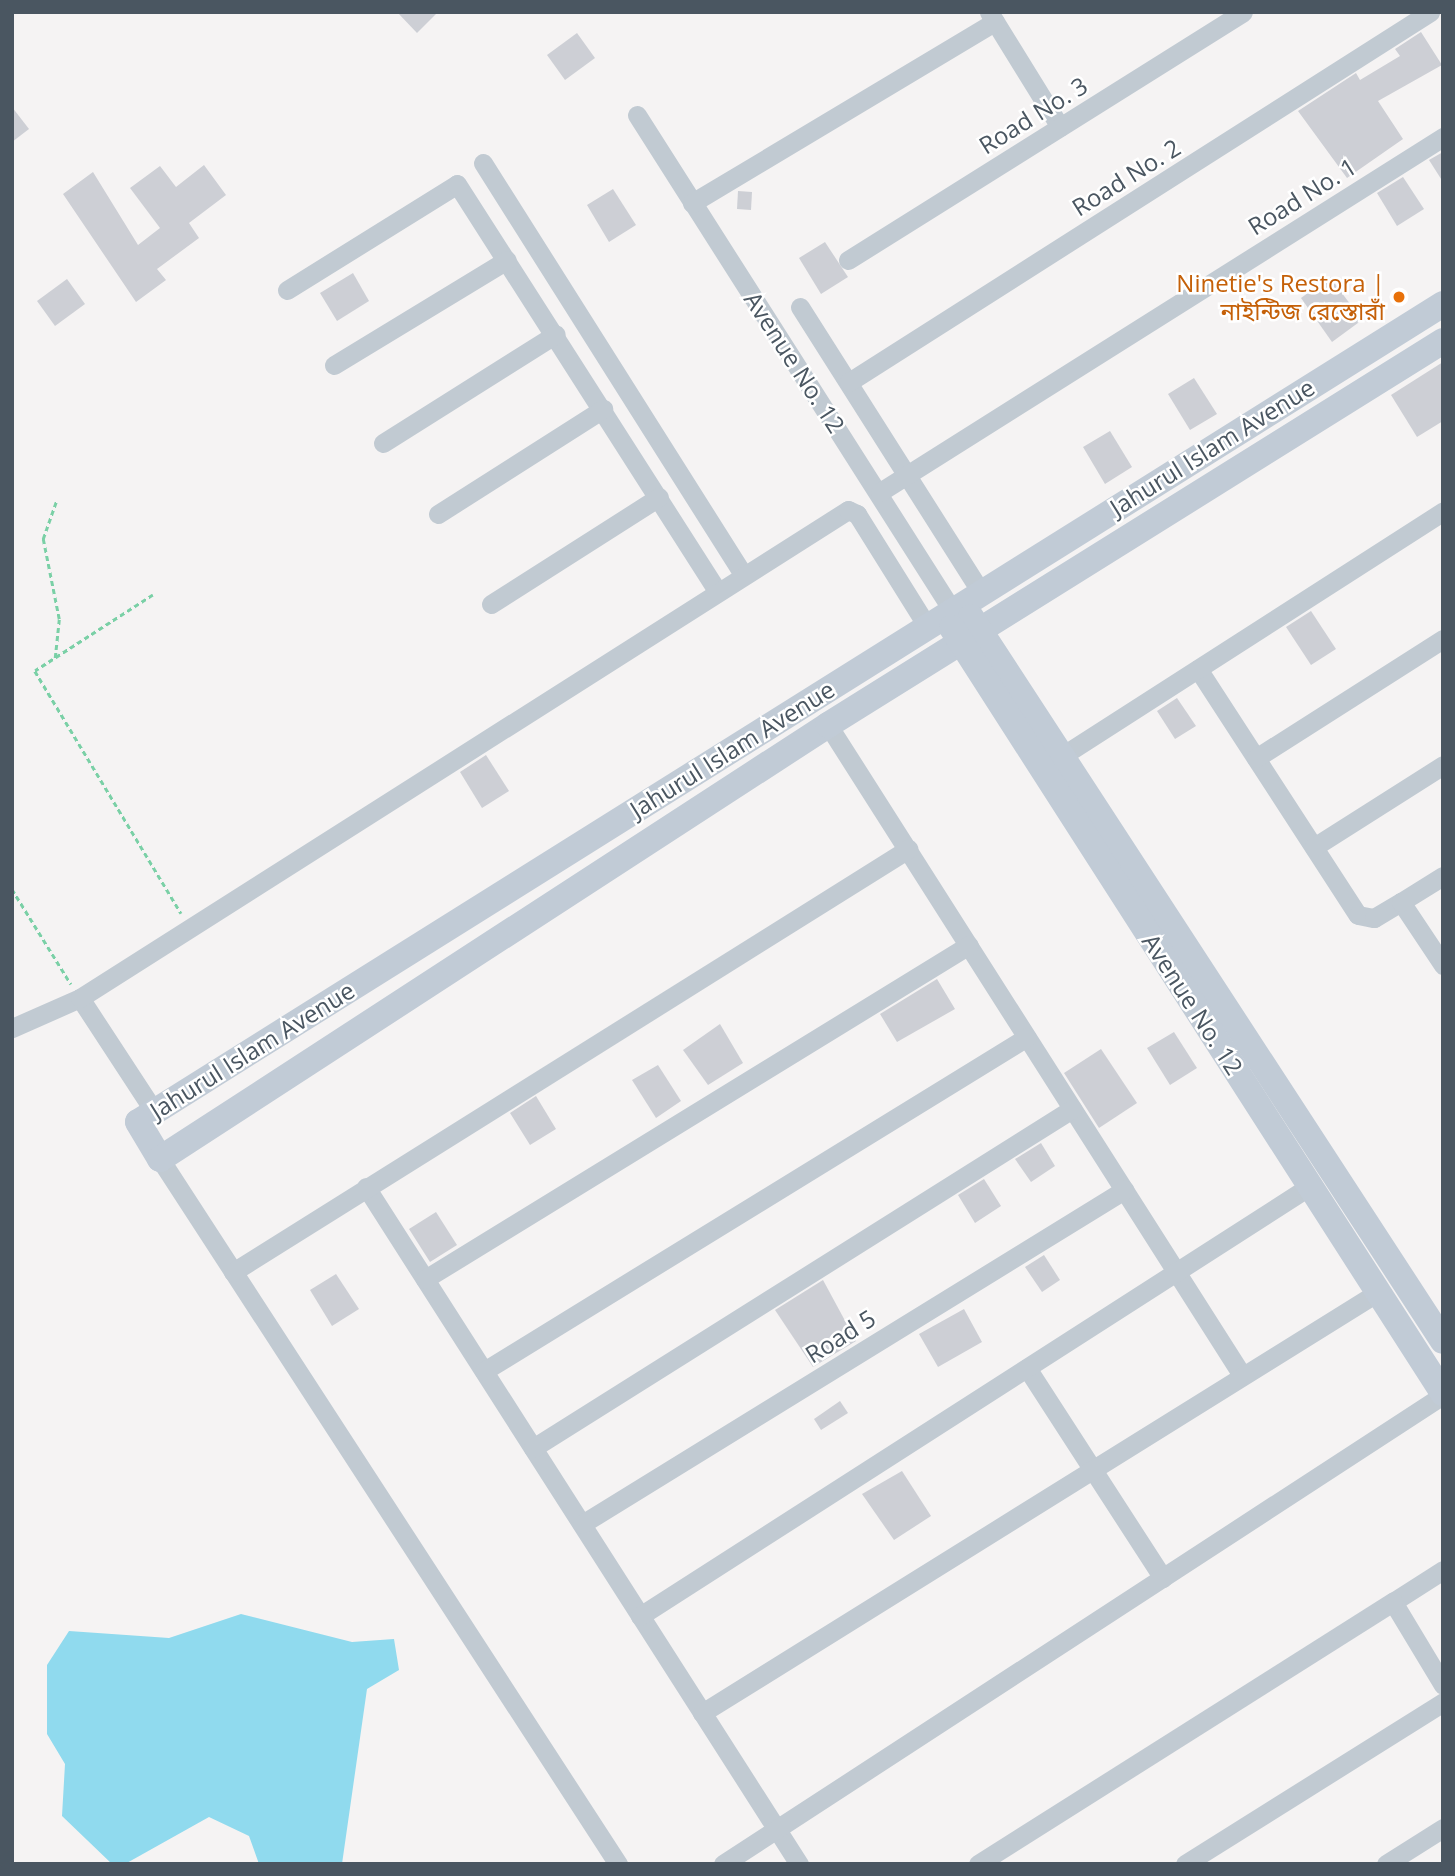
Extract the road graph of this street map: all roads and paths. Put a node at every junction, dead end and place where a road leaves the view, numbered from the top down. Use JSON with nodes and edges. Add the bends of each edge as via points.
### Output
{"nodes":[{"id":1,"x":1243,"y":12,"type":"edge"},
{"id":2,"x":1430,"y":12,"type":"edge"},
{"id":3,"x":992,"y":17,"type":"edge"},
{"id":4,"x":636,"y":115,"type":"dead end"},
{"id":5,"x":1060,"y":127,"type":"junction"},
{"id":6,"x":1443,"y":137,"type":"edge"},
{"id":7,"x":483,"y":163,"type":"dead end"},
{"id":8,"x":692,"y":203,"type":"junction"},
{"id":9,"x":508,"y":260,"type":"junction"},
{"id":10,"x":848,"y":260,"type":"dead end"},
{"id":11,"x":287,"y":290,"type":"dead end"},
{"id":12,"x":1443,"y":304,"type":"edge"},
{"id":13,"x":800,"y":307,"type":"dead end"},
{"id":14,"x":556,"y":334,"type":"junction"},
{"id":15,"x":1443,"y":341,"type":"edge"},
{"id":16,"x":334,"y":365,"type":"dead end"},
{"id":17,"x":849,"y":382,"type":"junction"},
{"id":18,"x":603,"y":409,"type":"junction"},
{"id":19,"x":383,"y":443,"type":"dead end"},
{"id":20,"x":906,"y":472,"type":"junction"},
{"id":21,"x":880,"y":492,"type":"junction"},
{"id":22,"x":659,"y":497,"type":"junction"},
{"id":23,"x":57,"y":499,"type":"dead end"},
{"id":24,"x":1443,"y":511,"type":"edge"},
{"id":25,"x":438,"y":514,"type":"dead end"},
{"id":26,"x":743,"y":574,"type":"junction"},
{"id":27,"x":717,"y":590,"type":"junction"},
{"id":28,"x":153,"y":595,"type":"dead end"},
{"id":29,"x":491,"y":604,"type":"dead end"},
{"id":30,"x":953,"y":609,"type":"junction"},
{"id":31,"x":970,"y":636,"type":"junction"},
{"id":32,"x":1443,"y":639,"type":"edge"},
{"id":33,"x":55,"y":658,"type":"junction"},
{"id":34,"x":1198,"y":668,"type":"junction"},
{"id":35,"x":828,"y":725,"type":"junction"},
{"id":36,"x":1062,"y":756,"type":"junction"},
{"id":37,"x":1256,"y":758,"type":"junction"},
{"id":38,"x":1443,"y":765,"type":"edge"},
{"id":39,"x":1314,"y":847,"type":"junction"},
{"id":40,"x":908,"y":849,"type":"junction"},
{"id":41,"x":1443,"y":876,"type":"edge"},
{"id":42,"x":12,"y":889,"type":"edge"},
{"id":43,"x":1401,"y":902,"type":"junction"},
{"id":44,"x":190,"y":928,"type":"junction"},
{"id":45,"x":969,"y":945,"type":"junction"},
{"id":46,"x":1443,"y":965,"type":"edge"},
{"id":47,"x":80,"y":998,"type":"junction"},
{"id":48,"x":12,"y":1028,"type":"edge"},
{"id":49,"x":1027,"y":1037,"type":"junction"},
{"id":50,"x":1072,"y":1109,"type":"junction"},
{"id":51,"x":154,"y":1111,"type":"junction"},
{"id":52,"x":160,"y":1159,"type":"junction"},
{"id":53,"x":1310,"y":1186,"type":"junction"},
{"id":54,"x":366,"y":1187,"type":"junction"},
{"id":55,"x":1124,"y":1190,"type":"junction"},
{"id":56,"x":233,"y":1272,"type":"junction"},
{"id":57,"x":1176,"y":1272,"type":"junction"},
{"id":58,"x":425,"y":1279,"type":"junction"},
{"id":59,"x":1378,"y":1292,"type":"junction"},
{"id":60,"x":1443,"y":1341,"type":"edge"},
{"id":61,"x":1027,"y":1368,"type":"junction"},
{"id":62,"x":484,"y":1371,"type":"junction"},
{"id":63,"x":1242,"y":1376,"type":"junction"},
{"id":64,"x":1443,"y":1394,"type":"edge"},
{"id":65,"x":533,"y":1448,"type":"junction"},
{"id":66,"x":1090,"y":1468,"type":"junction"},
{"id":67,"x":582,"y":1524,"type":"junction"},
{"id":68,"x":1443,"y":1570,"type":"edge"},
{"id":69,"x":1163,"y":1578,"type":"junction"},
{"id":70,"x":1392,"y":1602,"type":"junction"},
{"id":71,"x":640,"y":1616,"type":"junction"},
{"id":72,"x":1443,"y":1685,"type":"edge"},
{"id":73,"x":1443,"y":1702,"type":"edge"},
{"id":74,"x":702,"y":1713,"type":"junction"},
{"id":75,"x":1443,"y":1828,"type":"edge"},
{"id":76,"x":776,"y":1829,"type":"junction"},
{"id":77,"x":618,"y":1864,"type":"edge"},
{"id":78,"x":723,"y":1864,"type":"edge"},
{"id":79,"x":799,"y":1864,"type":"edge"},
{"id":80,"x":978,"y":1864,"type":"edge"},
{"id":81,"x":1185,"y":1864,"type":"edge"},
{"id":82,"x":1386,"y":1864,"type":"edge"}],
"edges":[{"from":1,"to":5,"type":"street","name":"Road No. 3"},
{"from":2,"to":17,"type":"street","name":"Road No. 2"},
{"from":3,"to":5,"type":"street"},
{"from":3,"to":8,"type":"street"},
{"from":4,"to":8,"type":"street","name":"Avenue No. 12"},
{"from":5,"to":10,"type":"street","name":"Road No. 3"},
{"from":6,"to":20,"type":"street","name":"Road No. 1"},
{"from":7,"to":26,"type":"street"},
{"from":8,"to":21,"type":"street","name":"Avenue No. 12"},
{"from":9,"to":11,"type":"street","via":[[452,183]]},
{"from":9,"to":14,"type":"street"},
{"from":9,"to":16,"type":"street"},
{"from":12,"to":30,"type":"street","name":"Jahurul Islam Avenue"},
{"from":13,"to":17,"type":"street","name":"Avenue No. 12"},
{"from":14,"to":18,"type":"street"},
{"from":14,"to":19,"type":"street"},
{"from":15,"to":31,"type":"street","name":"Jahurul Islam Avenue"},
{"from":17,"to":20,"type":"street","name":"Avenue No. 12"},
{"from":18,"to":22,"type":"street"},
{"from":18,"to":25,"type":"street"},
{"from":20,"to":21,"type":"street","name":"Road No. 1"},
{"from":20,"to":30,"type":"street","name":"Avenue No. 12"},
{"from":21,"to":30,"type":"street","name":"Avenue No. 12"},
{"from":22,"to":27,"type":"street"},
{"from":22,"to":29,"type":"street"},
{"from":23,"to":33,"type":"path","via":[[43,539],[59,619]]},
{"from":24,"to":34,"type":"street"},
{"from":26,"to":27,"type":"street"},
{"from":26,"to":30,"type":"street","via":[[853,510]]},
{"from":27,"to":44,"type":"street"},
{"from":28,"to":33,"type":"path"},
{"from":30,"to":31,"type":"street","name":"Avenue No. 12"},
{"from":30,"to":51,"type":"street","name":"Jahurul Islam Avenue"},
{"from":31,"to":35,"type":"street","name":"Jahurul Islam Avenue"},
{"from":31,"to":36,"type":"street","name":"Avenue No. 12"},
{"from":31,"to":53,"type":"street","name":"Avenue No. 12"},
{"from":32,"to":37,"type":"street"},
{"from":33,"to":44,"type":"path","via":[[35,671]]},
{"from":34,"to":36,"type":"street"},
{"from":34,"to":37,"type":"street"},
{"from":35,"to":40,"type":"street"},
{"from":35,"to":52,"type":"street","name":"Jahurul Islam Avenue"},
{"from":36,"to":60,"type":"street","name":"Avenue No. 12"},
{"from":37,"to":39,"type":"street"},
{"from":38,"to":39,"type":"street"},
{"from":39,"to":43,"type":"street","via":[[1358,915],[1374,918]]},
{"from":40,"to":45,"type":"street"},
{"from":40,"to":54,"type":"street"},
{"from":41,"to":43,"type":"street"},
{"from":42,"to":47,"type":"path"},
{"from":43,"to":46,"type":"street"},
{"from":44,"to":47,"type":"street"},
{"from":45,"to":49,"type":"street"},
{"from":45,"to":58,"type":"street"},
{"from":47,"to":48,"type":"street"},
{"from":47,"to":51,"type":"street"},
{"from":49,"to":50,"type":"street"},
{"from":49,"to":62,"type":"street"},
{"from":50,"to":55,"type":"street"},
{"from":50,"to":65,"type":"street"},
{"from":51,"to":52,"type":"street","name":"Jahurul Islam Avenue","via":[[138,1122]]},
{"from":52,"to":56,"type":"street"},
{"from":53,"to":57,"type":"street"},
{"from":53,"to":59,"type":"street","name":"Avenue No. 12"},
{"from":54,"to":56,"type":"street"},
{"from":54,"to":58,"type":"street"},
{"from":55,"to":57,"type":"street"},
{"from":55,"to":67,"type":"street","name":"Road 5"},
{"from":56,"to":77,"type":"street"},
{"from":57,"to":61,"type":"street"},
{"from":57,"to":63,"type":"street"},
{"from":58,"to":62,"type":"street"},
{"from":59,"to":63,"type":"street"},
{"from":59,"to":64,"type":"street","name":"Avenue No. 12"},
{"from":61,"to":66,"type":"street"},
{"from":61,"to":71,"type":"street"},
{"from":62,"to":65,"type":"street"},
{"from":63,"to":66,"type":"street"},
{"from":64,"to":69,"type":"street"},
{"from":65,"to":67,"type":"street"},
{"from":66,"to":69,"type":"street"},
{"from":66,"to":74,"type":"street"},
{"from":67,"to":71,"type":"street"},
{"from":68,"to":70,"type":"street"},
{"from":69,"to":76,"type":"street"},
{"from":70,"to":72,"type":"street"},
{"from":70,"to":80,"type":"street"},
{"from":71,"to":74,"type":"street"},
{"from":73,"to":81,"type":"street"},
{"from":74,"to":76,"type":"street"},
{"from":75,"to":82,"type":"street"},
{"from":76,"to":78,"type":"street"},
{"from":76,"to":79,"type":"street"}]}
